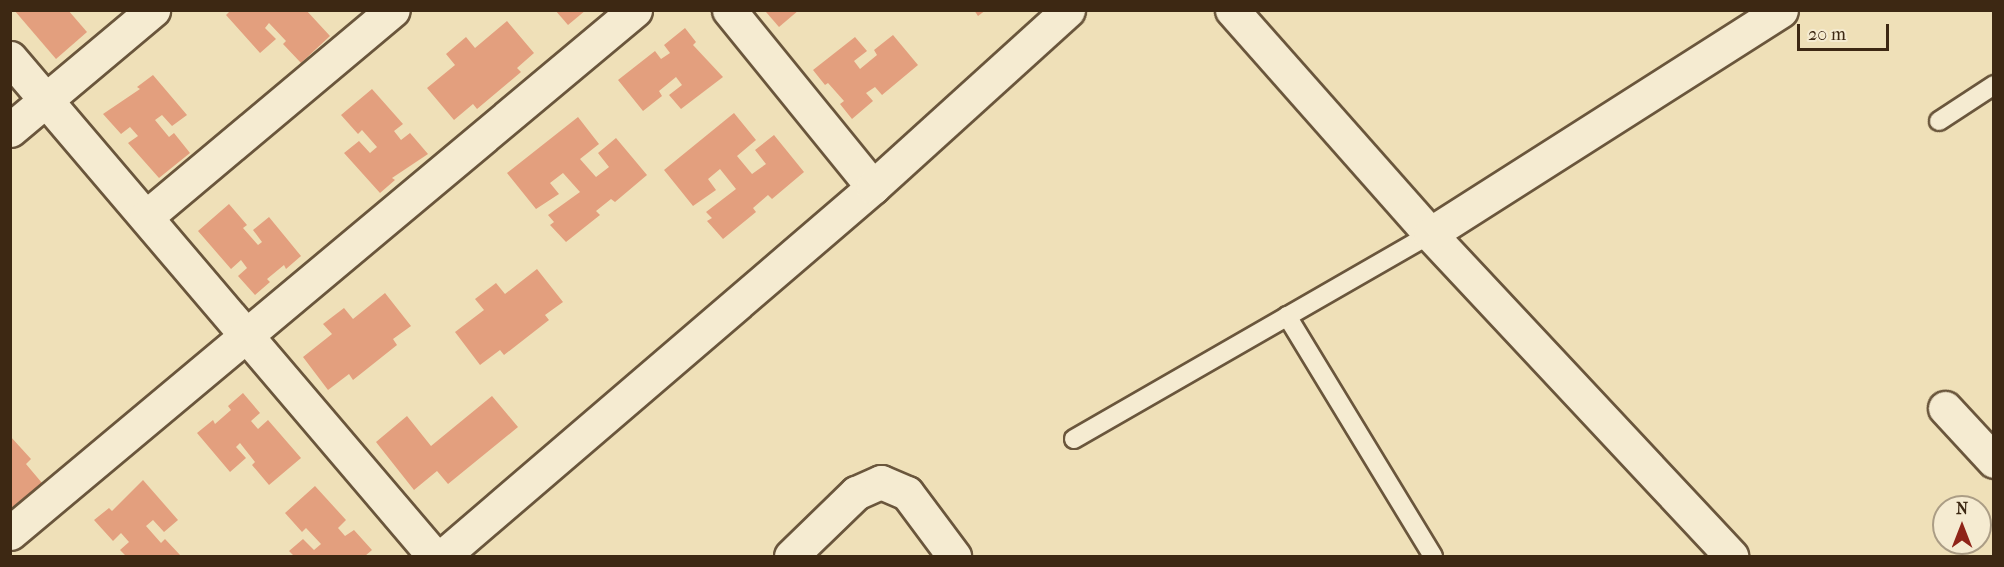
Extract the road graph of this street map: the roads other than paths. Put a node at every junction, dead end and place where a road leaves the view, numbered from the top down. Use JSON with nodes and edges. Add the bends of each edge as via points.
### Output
{"nodes":[{"id":1,"x":153,"y":10,"type":"edge"},
{"id":2,"x":393,"y":10,"type":"edge"},
{"id":3,"x":635,"y":10,"type":"edge"},
{"id":4,"x":729,"y":10,"type":"edge"},
{"id":5,"x":1068,"y":10,"type":"edge"},
{"id":6,"x":1232,"y":10,"type":"edge"},
{"id":7,"x":1781,"y":10,"type":"edge"},
{"id":8,"x":10,"y":58,"type":"edge"},
{"id":9,"x":1994,"y":85,"type":"edge"},
{"id":10,"x":46,"y":100,"type":"junction"},
{"id":11,"x":1939,"y":121,"type":"dead end"},
{"id":12,"x":10,"y":130,"type":"edge"},
{"id":13,"x":873,"y":187,"type":"junction"},
{"id":14,"x":146,"y":217,"type":"junction"},
{"id":15,"x":1430,"y":234,"type":"junction"},
{"id":16,"x":1287,"y":316,"type":"junction"},
{"id":17,"x":246,"y":336,"type":"junction"},
{"id":18,"x":1945,"y":408,"type":"dead end"},
{"id":19,"x":1074,"y":439,"type":"dead end"},
{"id":20,"x":1994,"y":461,"type":"edge"},
{"id":21,"x":10,"y":533,"type":"edge"},
{"id":22,"x":434,"y":556,"type":"edge"},
{"id":23,"x":443,"y":556,"type":"edge"},
{"id":24,"x":791,"y":556,"type":"edge"},
{"id":25,"x":954,"y":556,"type":"edge"},
{"id":26,"x":1433,"y":556,"type":"edge"},
{"id":27,"x":1731,"y":556,"type":"edge"}],
"edges":[{"from":1,"to":10,"type":"street"},
{"from":2,"to":14,"type":"street"},
{"from":3,"to":17,"type":"street"},
{"from":4,"to":13,"type":"street"},
{"from":5,"to":13,"type":"street"},
{"from":6,"to":15,"type":"street"},
{"from":7,"to":15,"type":"street"},
{"from":8,"to":10,"type":"street"},
{"from":9,"to":11,"type":"lane"},
{"from":10,"to":12,"type":"street"},
{"from":10,"to":14,"type":"street"},
{"from":13,"to":23,"type":"street"},
{"from":14,"to":17,"type":"street"},
{"from":15,"to":16,"type":"lane"},
{"from":15,"to":27,"type":"street"},
{"from":16,"to":19,"type":"lane"},
{"from":16,"to":26,"type":"lane"},
{"from":17,"to":21,"type":"street"},
{"from":17,"to":22,"type":"street"},
{"from":18,"to":20,"type":"street"},
{"from":24,"to":25,"type":"street","via":[[856,493],[881,482],[908,493]]}]}
